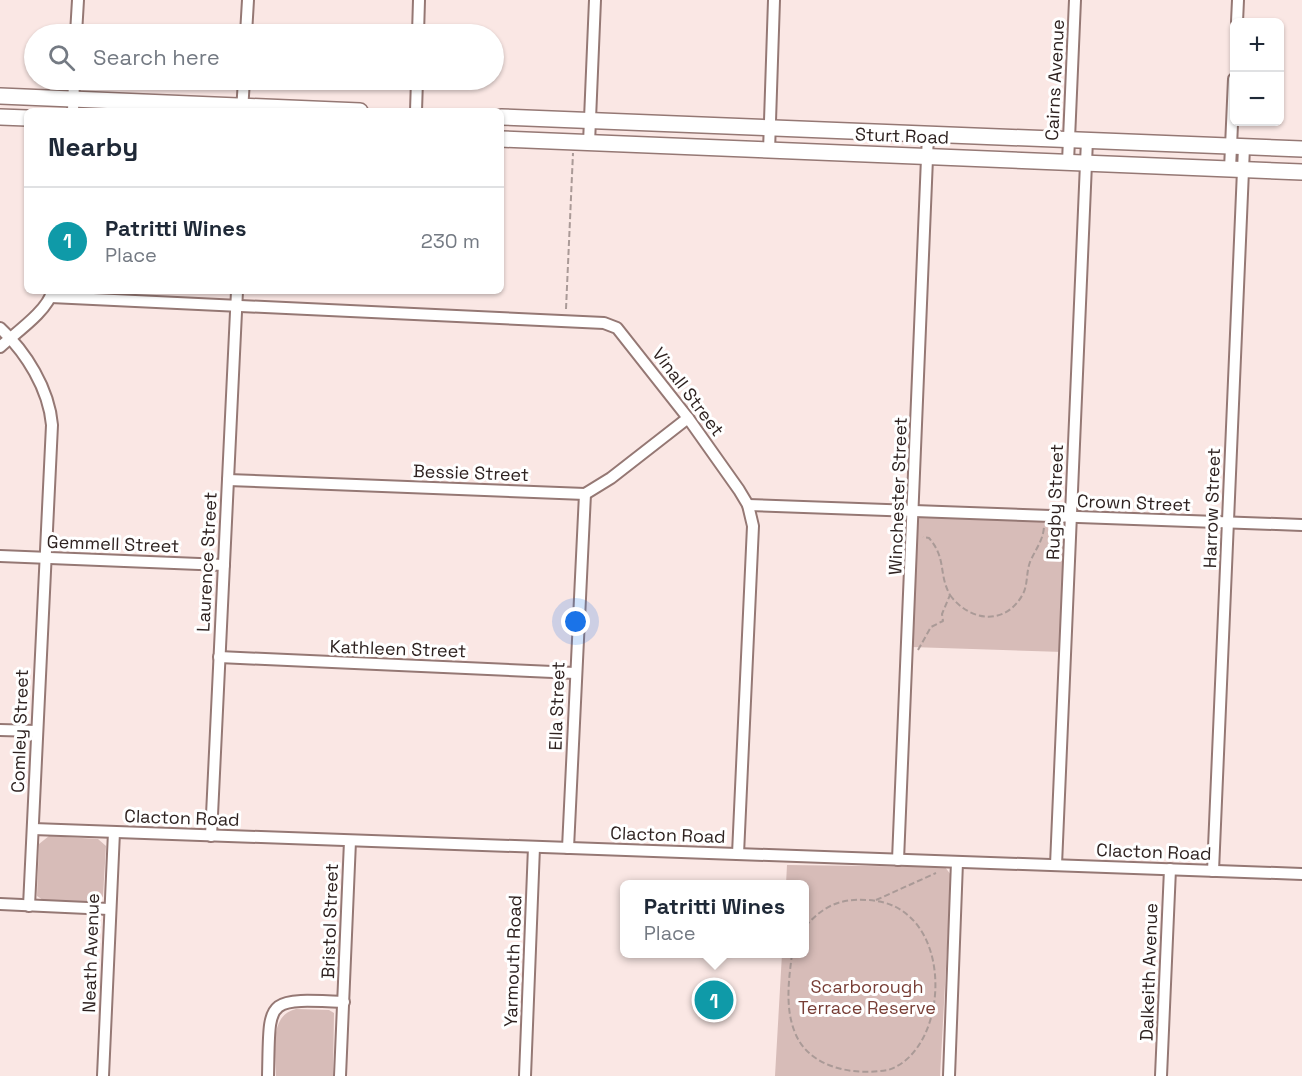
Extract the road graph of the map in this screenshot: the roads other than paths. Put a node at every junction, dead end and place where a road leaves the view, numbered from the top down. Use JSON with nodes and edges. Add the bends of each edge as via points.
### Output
{"nodes":[{"id":1,"x":78,"y":0,"type":"edge"},
{"id":2,"x":248,"y":0,"type":"edge"},
{"id":3,"x":419,"y":0,"type":"edge"},
{"id":4,"x":595,"y":0,"type":"edge"},
{"id":5,"x":774,"y":0,"type":"edge"},
{"id":6,"x":1075,"y":0,"type":"edge"},
{"id":7,"x":1238,"y":0,"type":"edge"},
{"id":8,"x":1237,"y":18,"type":"edge"},
{"id":9,"x":77,"y":24,"type":"edge"},
{"id":10,"x":247,"y":24,"type":"edge"},
{"id":11,"x":418,"y":24,"type":"edge"},
{"id":12,"x":71,"y":90,"type":"edge"},
{"id":13,"x":244,"y":90,"type":"edge"},
{"id":14,"x":417,"y":90,"type":"edge"},
{"id":15,"x":0,"y":96,"type":"edge"},
{"id":16,"x":67,"y":105,"type":"edge"},
{"id":17,"x":244,"y":108,"type":"edge"},
{"id":18,"x":416,"y":108,"type":"edge"},
{"id":19,"x":0,"y":117,"type":"edge"},
{"id":20,"x":504,"y":117,"type":"edge"},
{"id":21,"x":24,"y":118,"type":"edge"},
{"id":22,"x":590,"y":121,"type":"junction"},
{"id":23,"x":1236,"y":126,"type":"edge"},
{"id":24,"x":770,"y":129,"type":"junction"},
{"id":25,"x":928,"y":134,"type":"junction"},
{"id":26,"x":504,"y":139,"type":"edge"},
{"id":27,"x":1069,"y":139,"type":"junction"},
{"id":28,"x":1087,"y":140,"type":"junction"},
{"id":29,"x":589,"y":143,"type":"junction"},
{"id":30,"x":1237,"y":147,"type":"junction"},
{"id":31,"x":1302,"y":149,"type":"edge"},
{"id":32,"x":769,"y":151,"type":"junction"},
{"id":33,"x":927,"y":157,"type":"junction"},
{"id":34,"x":1068,"y":162,"type":"junction"},
{"id":35,"x":1086,"y":163,"type":"junction"},
{"id":36,"x":1237,"y":170,"type":"junction"},
{"id":37,"x":1302,"y":172,"type":"edge"},
{"id":38,"x":51,"y":294,"type":"edge"},
{"id":39,"x":237,"y":294,"type":"edge"},
{"id":40,"x":237,"y":307,"type":"junction"},
{"id":41,"x":0,"y":328,"type":"edge"},
{"id":42,"x":10,"y":338,"type":"junction"},
{"id":43,"x":0,"y":346,"type":"edge"},
{"id":44,"x":688,"y":418,"type":"junction"},
{"id":45,"x":228,"y":480,"type":"junction"},
{"id":46,"x":585,"y":494,"type":"junction"},
{"id":47,"x":748,"y":505,"type":"junction"},
{"id":48,"x":914,"y":511,"type":"junction"},
{"id":49,"x":1071,"y":517,"type":"junction"},
{"id":50,"x":1228,"y":523,"type":"junction"},
{"id":51,"x":1302,"y":525,"type":"edge"},
{"id":52,"x":0,"y":556,"type":"edge"},
{"id":53,"x":44,"y":558,"type":"junction"},
{"id":54,"x":224,"y":565,"type":"junction"},
{"id":55,"x":219,"y":657,"type":"junction"},
{"id":56,"x":575,"y":673,"type":"junction"},
{"id":57,"x":0,"y":730,"type":"edge"},
{"id":58,"x":37,"y":731,"type":"junction"},
{"id":59,"x":33,"y":829,"type":"junction"},
{"id":60,"x":114,"y":832,"type":"junction"},
{"id":61,"x":211,"y":836,"type":"junction"},
{"id":62,"x":350,"y":841,"type":"junction"},
{"id":63,"x":534,"y":847,"type":"junction"},
{"id":64,"x":568,"y":848,"type":"junction"},
{"id":65,"x":738,"y":854,"type":"junction"},
{"id":66,"x":898,"y":860,"type":"junction"},
{"id":67,"x":957,"y":865,"type":"junction"},
{"id":68,"x":1056,"y":865,"type":"junction"},
{"id":69,"x":1170,"y":869,"type":"junction"},
{"id":70,"x":1213,"y":871,"type":"junction"},
{"id":71,"x":1302,"y":874,"type":"edge"},
{"id":72,"x":0,"y":904,"type":"edge"},
{"id":73,"x":29,"y":906,"type":"junction"},
{"id":74,"x":109,"y":909,"type":"junction"},
{"id":75,"x":344,"y":1002,"type":"junction"},
{"id":76,"x":103,"y":1076,"type":"edge"},
{"id":77,"x":268,"y":1076,"type":"edge"},
{"id":78,"x":340,"y":1076,"type":"edge"},
{"id":79,"x":525,"y":1076,"type":"edge"},
{"id":80,"x":949,"y":1076,"type":"edge"},
{"id":81,"x":1161,"y":1076,"type":"edge"}],
"edges":[{"from":1,"to":9,"type":"street"},
{"from":2,"to":10,"type":"street"},
{"from":3,"to":11,"type":"street"},
{"from":4,"to":22,"type":"street"},
{"from":5,"to":24,"type":"street"},
{"from":6,"to":27,"type":"street","name":"Cairns Avenue"},
{"from":7,"to":8,"type":"street"},
{"from":12,"to":16,"type":"street"},
{"from":13,"to":17,"type":"street"},
{"from":14,"to":18,"type":"street"},
{"from":15,"to":16,"type":"main road"},
{"from":16,"to":17,"type":"main road"},
{"from":19,"to":21,"type":"main road"},
{"from":20,"to":22,"type":"main road","name":"Sturt Road"},
{"from":22,"to":24,"type":"main road","name":"Sturt Road"},
{"from":22,"to":29,"type":"street"},
{"from":23,"to":30,"type":"street","name":"Harrow Street"},
{"from":24,"to":25,"type":"main road","name":"Sturt Road"},
{"from":24,"to":32,"type":"street"},
{"from":25,"to":27,"type":"main road","name":"Sturt Road"},
{"from":25,"to":33,"type":"street","name":"Winchester Street"},
{"from":26,"to":29,"type":"main road","name":"Sturt Road"},
{"from":27,"to":28,"type":"main road","name":"Sturt Road"},
{"from":27,"to":34,"type":"street","name":"Cairns Avenue"},
{"from":28,"to":30,"type":"main road","name":"Sturt Road"},
{"from":28,"to":35,"type":"street","name":"Rugby Street"},
{"from":29,"to":32,"type":"main road","name":"Sturt Road"},
{"from":30,"to":31,"type":"main road","name":"Sturt Road"},
{"from":30,"to":36,"type":"street","name":"Harrow Street"},
{"from":32,"to":33,"type":"main road","name":"Sturt Road"},
{"from":33,"to":34,"type":"main road","name":"Sturt Road"},
{"from":33,"to":48,"type":"street","name":"Winchester Street"},
{"from":34,"to":35,"type":"main road","name":"Sturt Road"},
{"from":35,"to":36,"type":"main road","name":"Sturt Road"},
{"from":35,"to":49,"type":"street","name":"Rugby Street"},
{"from":36,"to":37,"type":"main road","name":"Sturt Road"},
{"from":36,"to":50,"type":"street","name":"Harrow Street"},
{"from":38,"to":40,"type":"street","name":"Vinall Street"},
{"from":38,"to":42,"type":"street","via":[[34,317]]},
{"from":39,"to":40,"type":"street","name":"Laurence Street"},
{"from":40,"to":44,"type":"street","name":"Vinall Street","via":[[604,323],[616,328]]},
{"from":40,"to":45,"type":"street","name":"Laurence Street"},
{"from":41,"to":42,"type":"street","name":"Comley Street"},
{"from":42,"to":43,"type":"street"},
{"from":42,"to":53,"type":"street","name":"Comley Street","via":[[40,381],[51,417]]},
{"from":44,"to":46,"type":"street","via":[[612,478]]},
{"from":44,"to":47,"type":"street","name":"Vinall Street"},
{"from":45,"to":46,"type":"street","name":"Bessie Street"},
{"from":45,"to":54,"type":"street","name":"Laurence Street"},
{"from":46,"to":56,"type":"street","name":"Ella Street"},
{"from":47,"to":48,"type":"street","name":"Crown Street"},
{"from":47,"to":65,"type":"street","name":"Vinall Street","via":[[753,526]]},
{"from":48,"to":49,"type":"street","name":"Crown Street"},
{"from":48,"to":66,"type":"street","name":"Winchester Street"},
{"from":49,"to":50,"type":"street","name":"Crown Street"},
{"from":49,"to":68,"type":"street","name":"Rugby Street"},
{"from":50,"to":51,"type":"street","name":"Crown Street"},
{"from":50,"to":70,"type":"street","name":"Harrow Street"},
{"from":52,"to":53,"type":"street","name":"Gemmell Street"},
{"from":53,"to":54,"type":"street","name":"Gemmell Street"},
{"from":53,"to":58,"type":"street","name":"Comley Street"},
{"from":54,"to":55,"type":"street","name":"Laurence Street"},
{"from":55,"to":56,"type":"street","name":"Kathleen Street"},
{"from":55,"to":61,"type":"street","name":"Laurence Street"},
{"from":56,"to":64,"type":"street","name":"Ella Street"},
{"from":57,"to":58,"type":"street"},
{"from":58,"to":59,"type":"street","name":"Comley Street"},
{"from":59,"to":60,"type":"street","name":"Clacton Road"},
{"from":59,"to":73,"type":"street","name":"Comley Street"},
{"from":60,"to":61,"type":"street","name":"Clacton Road"},
{"from":60,"to":74,"type":"street","name":"Neath Avenue"},
{"from":61,"to":62,"type":"street","name":"Clacton Road"},
{"from":62,"to":63,"type":"street","name":"Clacton Road"},
{"from":62,"to":75,"type":"street","name":"Bristol Street"},
{"from":63,"to":64,"type":"street","name":"Clacton Road"},
{"from":63,"to":79,"type":"street","name":"Yarmouth Road"},
{"from":64,"to":65,"type":"street","name":"Clacton Road"},
{"from":65,"to":66,"type":"street","name":"Clacton Road"},
{"from":66,"to":67,"type":"street","name":"Clacton Road"},
{"from":67,"to":68,"type":"street","name":"Clacton Road"},
{"from":67,"to":80,"type":"street"},
{"from":68,"to":69,"type":"street","name":"Clacton Road"},
{"from":69,"to":70,"type":"street","name":"Clacton Road"},
{"from":69,"to":81,"type":"street","name":"Dalkeith Avenue"},
{"from":70,"to":71,"type":"street","name":"Clacton Road"},
{"from":72,"to":73,"type":"street"},
{"from":73,"to":74,"type":"street"},
{"from":74,"to":76,"type":"street","name":"Neath Avenue"},
{"from":75,"to":77,"type":"street","name":"Bristol Street","via":[[294,999],[274,1009],[270,1020]]},
{"from":75,"to":78,"type":"street","name":"Bristol Street"}]}
